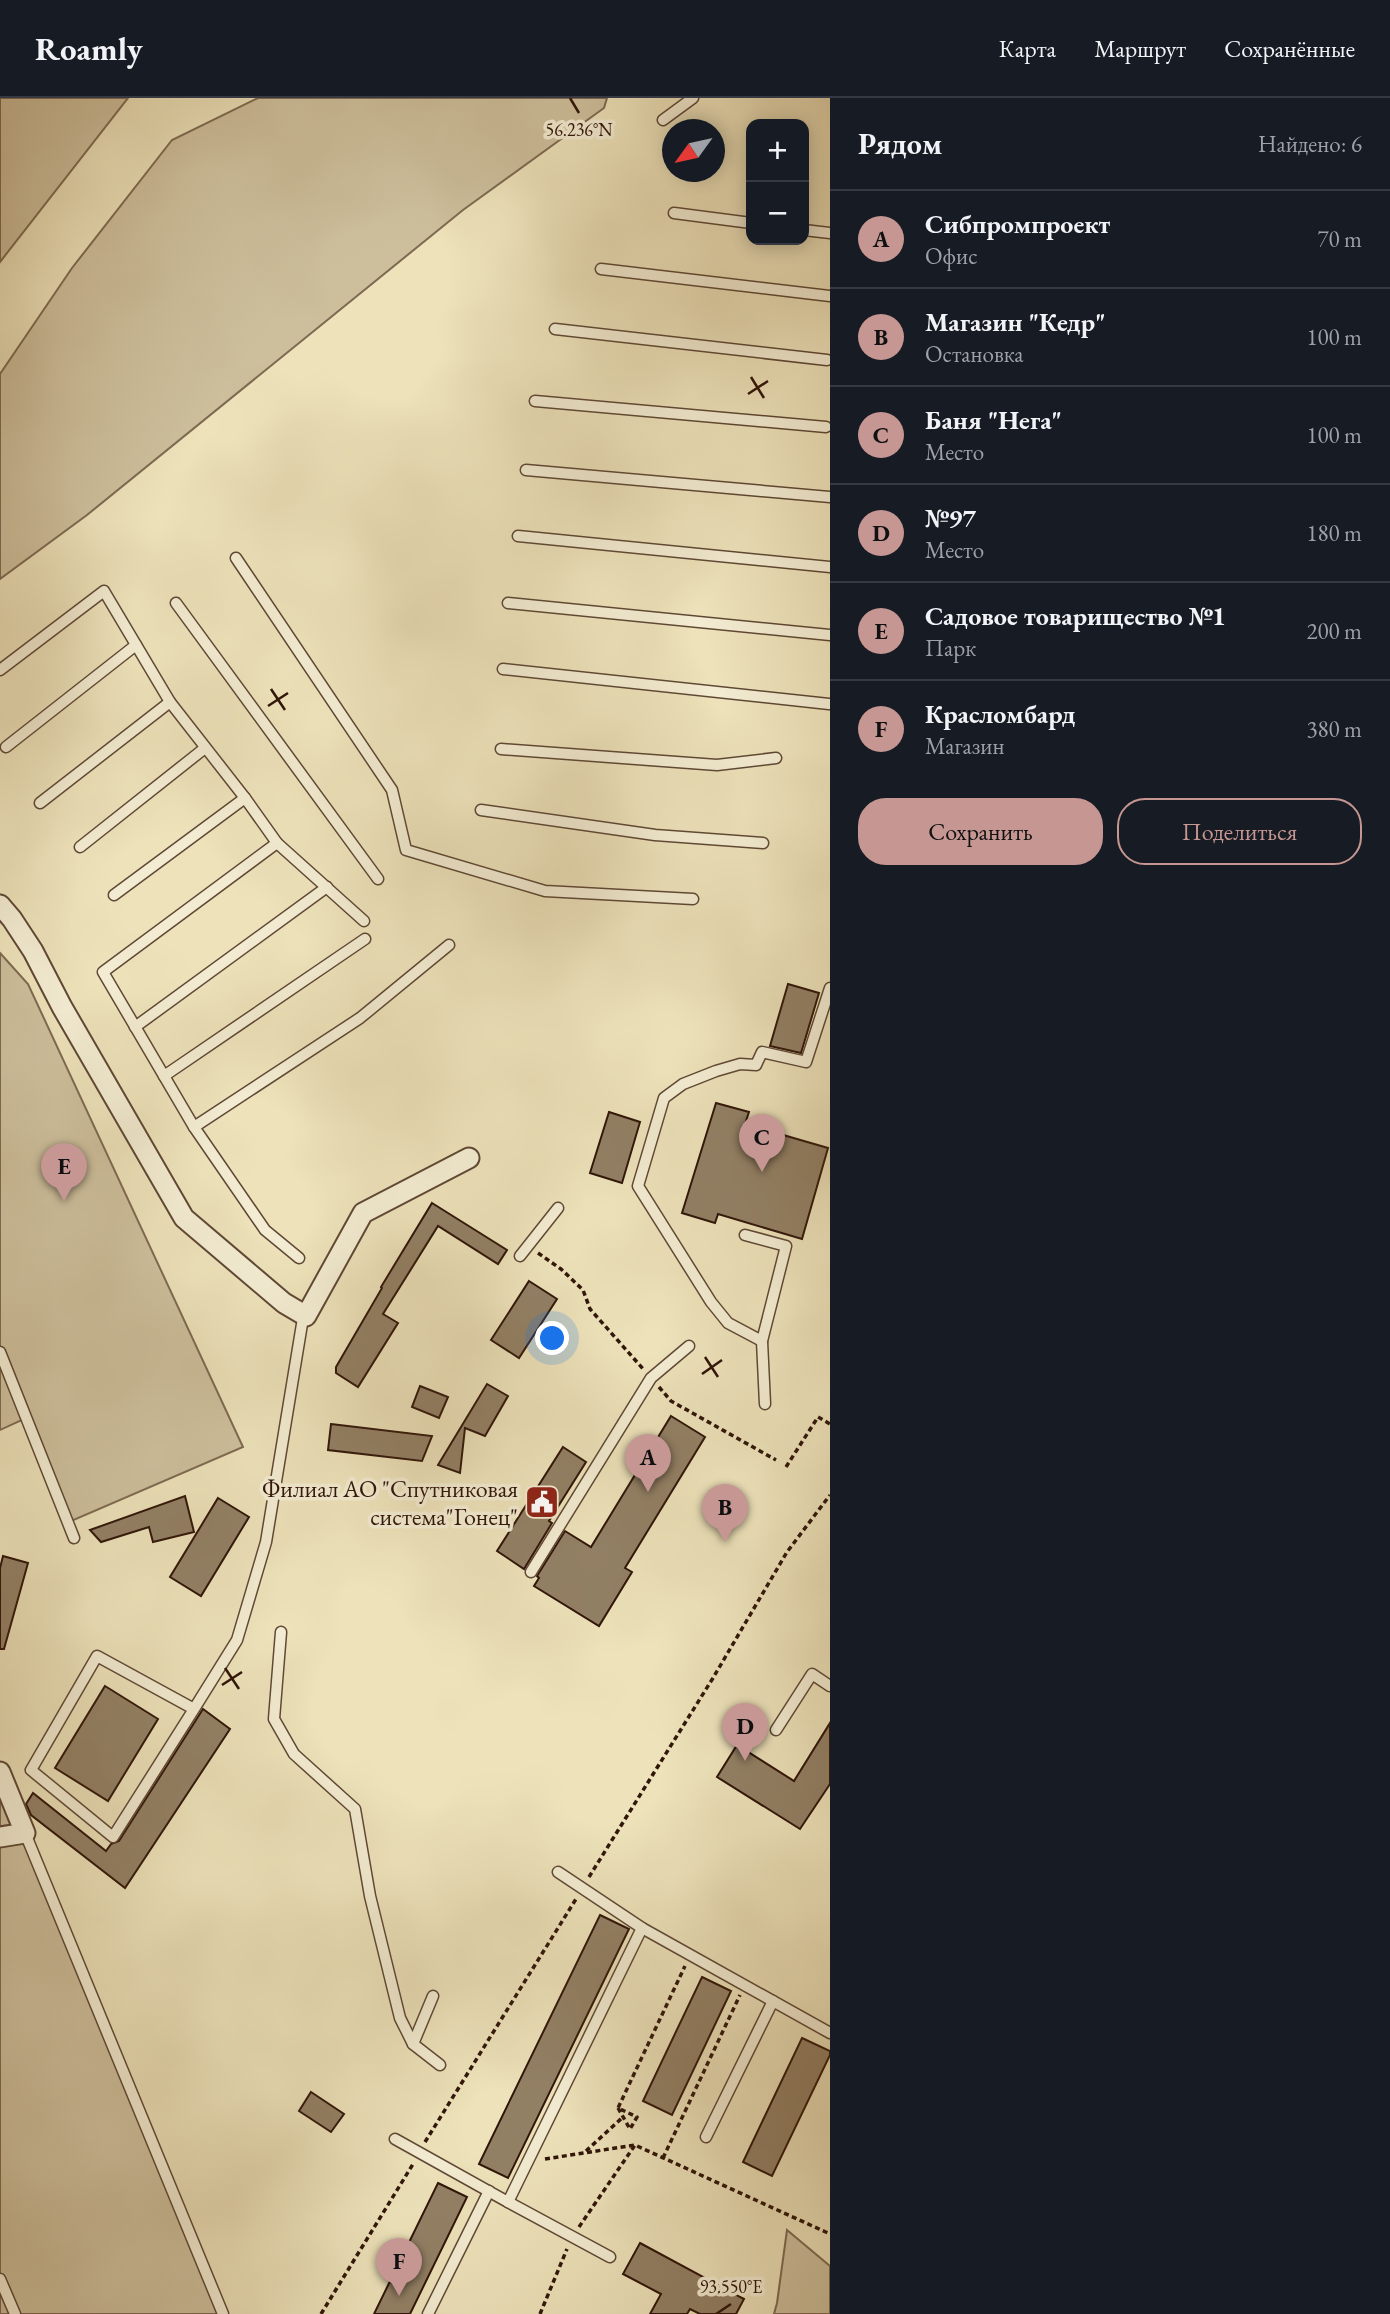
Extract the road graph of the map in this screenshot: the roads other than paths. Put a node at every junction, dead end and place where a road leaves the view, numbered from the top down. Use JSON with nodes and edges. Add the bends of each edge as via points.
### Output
{"nodes":[{"id":1,"x":693,"y":98,"type":"edge"},
{"id":2,"x":664,"y":119,"type":"edge"},
{"id":3,"x":674,"y":213,"type":"dead end"},
{"id":4,"x":746,"y":222,"type":"edge"},
{"id":5,"x":809,"y":231,"type":"edge"},
{"id":6,"x":830,"y":233,"type":"edge"},
{"id":7,"x":601,"y":269,"type":"dead end"},
{"id":8,"x":830,"y":296,"type":"edge"},
{"id":9,"x":555,"y":329,"type":"dead end"},
{"id":10,"x":827,"y":360,"type":"dead end"},
{"id":11,"x":535,"y":401,"type":"dead end"},
{"id":12,"x":826,"y":427,"type":"dead end"},
{"id":13,"x":526,"y":470,"type":"dead end"},
{"id":14,"x":830,"y":497,"type":"edge"},
{"id":15,"x":518,"y":536,"type":"dead end"},
{"id":16,"x":236,"y":558,"type":"dead end"},
{"id":17,"x":830,"y":567,"type":"edge"},
{"id":18,"x":176,"y":603,"type":"dead end"},
{"id":19,"x":508,"y":603,"type":"dead end"},
{"id":20,"x":830,"y":635,"type":"edge"},
{"id":21,"x":136,"y":645,"type":"junction"},
{"id":22,"x":503,"y":669,"type":"dead end"},
{"id":23,"x":0,"y":670,"type":"edge"},
{"id":24,"x":170,"y":702,"type":"junction"},
{"id":25,"x":829,"y":704,"type":"edge"},
{"id":26,"x":6,"y":747,"type":"dead end"},
{"id":27,"x":205,"y":748,"type":"junction"},
{"id":28,"x":502,"y":749,"type":"dead end"},
{"id":29,"x":776,"y":758,"type":"dead end"},
{"id":30,"x":245,"y":798,"type":"junction"},
{"id":31,"x":40,"y":803,"type":"dead end"},
{"id":32,"x":481,"y":810,"type":"dead end"},
{"id":33,"x":277,"y":843,"type":"junction"},
{"id":34,"x":763,"y":843,"type":"dead end"},
{"id":35,"x":80,"y":847,"type":"dead end"},
{"id":36,"x":378,"y":880,"type":"dead end"},
{"id":37,"x":327,"y":887,"type":"junction"},
{"id":38,"x":114,"y":895,"type":"dead end"},
{"id":39,"x":693,"y":899,"type":"dead end"},
{"id":40,"x":0,"y":905,"type":"edge"},
{"id":41,"x":364,"y":921,"type":"dead end"},
{"id":42,"x":365,"y":939,"type":"dead end"},
{"id":43,"x":449,"y":945,"type":"dead end"},
{"id":44,"x":830,"y":988,"type":"edge"},
{"id":45,"x":135,"y":1027,"type":"junction"},
{"id":46,"x":164,"y":1076,"type":"junction"},
{"id":47,"x":194,"y":1127,"type":"junction"},
{"id":48,"x":469,"y":1158,"type":"dead end"},
{"id":49,"x":558,"y":1208,"type":"dead end"},
{"id":50,"x":745,"y":1236,"type":"dead end"},
{"id":51,"x":520,"y":1256,"type":"road end"},
{"id":52,"x":299,"y":1258,"type":"dead end"},
{"id":53,"x":306,"y":1316,"type":"junction"},
{"id":54,"x":762,"y":1341,"type":"junction"},
{"id":55,"x":689,"y":1346,"type":"dead end"},
{"id":56,"x":0,"y":1352,"type":"edge"},
{"id":57,"x":765,"y":1404,"type":"dead end"},
{"id":58,"x":74,"y":1538,"type":"dead end"},
{"id":59,"x":531,"y":1572,"type":"dead end"},
{"id":60,"x":281,"y":1632,"type":"dead end"},
{"id":61,"x":830,"y":1686,"type":"edge"},
{"id":62,"x":194,"y":1709,"type":"junction"},
{"id":63,"x":776,"y":1730,"type":"dead end"},
{"id":64,"x":0,"y":1772,"type":"edge"},
{"id":65,"x":25,"y":1833,"type":"junction"},
{"id":66,"x":0,"y":1837,"type":"edge"},
{"id":67,"x":558,"y":1872,"type":"dead end"},
{"id":68,"x":642,"y":1928,"type":"junction"},
{"id":69,"x":433,"y":1996,"type":"dead end"},
{"id":70,"x":773,"y":2001,"type":"junction"},
{"id":71,"x":830,"y":2033,"type":"edge"},
{"id":72,"x":413,"y":2043,"type":"junction"},
{"id":73,"x":440,"y":2065,"type":"dead end"},
{"id":74,"x":706,"y":2137,"type":"dead end"},
{"id":75,"x":395,"y":2139,"type":"dead end"},
{"id":76,"x":489,"y":2191,"type":"junction"},
{"id":77,"x":508,"y":2202,"type":"junction"},
{"id":78,"x":610,"y":2257,"type":"dead end"},
{"id":79,"x":0,"y":2279,"type":"edge"},
{"id":80,"x":15,"y":2314,"type":"edge"},
{"id":81,"x":223,"y":2314,"type":"edge"},
{"id":82,"x":428,"y":2314,"type":"edge"}],
"edges":[{"from":1,"to":2,"type":"lane"},
{"from":3,"to":4,"type":"lane"},
{"from":5,"to":6,"type":"lane"},
{"from":7,"to":8,"type":"lane"},
{"from":9,"to":10,"type":"lane"},
{"from":11,"to":12,"type":"lane"},
{"from":13,"to":14,"type":"lane"},
{"from":15,"to":17,"type":"lane"},
{"from":16,"to":39,"type":"lane","via":[[392,790],[406,850],[545,891]]},
{"from":18,"to":36,"type":"lane"},
{"from":19,"to":20,"type":"lane"},
{"from":21,"to":23,"type":"lane","via":[[104,591]]},
{"from":21,"to":24,"type":"lane"},
{"from":21,"to":26,"type":"lane"},
{"from":22,"to":25,"type":"lane"},
{"from":24,"to":27,"type":"lane"},
{"from":24,"to":31,"type":"lane"},
{"from":27,"to":30,"type":"lane"},
{"from":27,"to":35,"type":"lane"},
{"from":28,"to":29,"type":"lane","via":[[717,765]]},
{"from":30,"to":33,"type":"lane"},
{"from":30,"to":38,"type":"lane"},
{"from":32,"to":34,"type":"lane","via":[[655,835]]},
{"from":33,"to":37,"type":"lane"},
{"from":33,"to":45,"type":"lane","via":[[103,972]]},
{"from":37,"to":41,"type":"lane"},
{"from":37,"to":45,"type":"lane"},
{"from":40,"to":53,"type":"street","via":[[33,951],[184,1218],[284,1303]]},
{"from":42,"to":46,"type":"lane"},
{"from":43,"to":47,"type":"lane","via":[[360,1018]]},
{"from":44,"to":54,"type":"lane","via":[[806,1062],[762,1052],[756,1065],[716,1071],[683,1084],[664,1098],[638,1186],[719,1312],[728,1323]]},
{"from":45,"to":46,"type":"lane"},
{"from":46,"to":47,"type":"lane"},
{"from":47,"to":52,"type":"lane","via":[[265,1230]]},
{"from":48,"to":53,"type":"street","via":[[363,1213]]},
{"from":49,"to":51,"type":"lane"},
{"from":50,"to":54,"type":"lane","via":[[786,1246]]},
{"from":53,"to":62,"type":"lane","via":[[266,1542],[237,1640]]},
{"from":54,"to":57,"type":"lane"},
{"from":55,"to":59,"type":"lane","via":[[651,1378]]},
{"from":56,"to":58,"type":"lane"},
{"from":60,"to":72,"type":"lane","via":[[274,1720],[294,1754],[355,1809],[400,2018]]},
{"from":61,"to":63,"type":"lane","via":[[811,1674]]},
{"from":62,"to":62,"type":"lane","via":[[97,1656],[30,1770],[113,1837]]},
{"from":64,"to":65,"type":"street"},
{"from":65,"to":66,"type":"street"},
{"from":65,"to":81,"type":"lane"},
{"from":67,"to":68,"type":"lane"},
{"from":68,"to":70,"type":"lane"},
{"from":68,"to":77,"type":"lane"},
{"from":69,"to":72,"type":"lane"},
{"from":70,"to":71,"type":"lane"},
{"from":70,"to":74,"type":"lane"},
{"from":72,"to":73,"type":"lane"},
{"from":75,"to":76,"type":"lane"},
{"from":76,"to":77,"type":"lane"},
{"from":76,"to":82,"type":"lane"},
{"from":77,"to":78,"type":"lane"},
{"from":79,"to":80,"type":"lane"}]}
